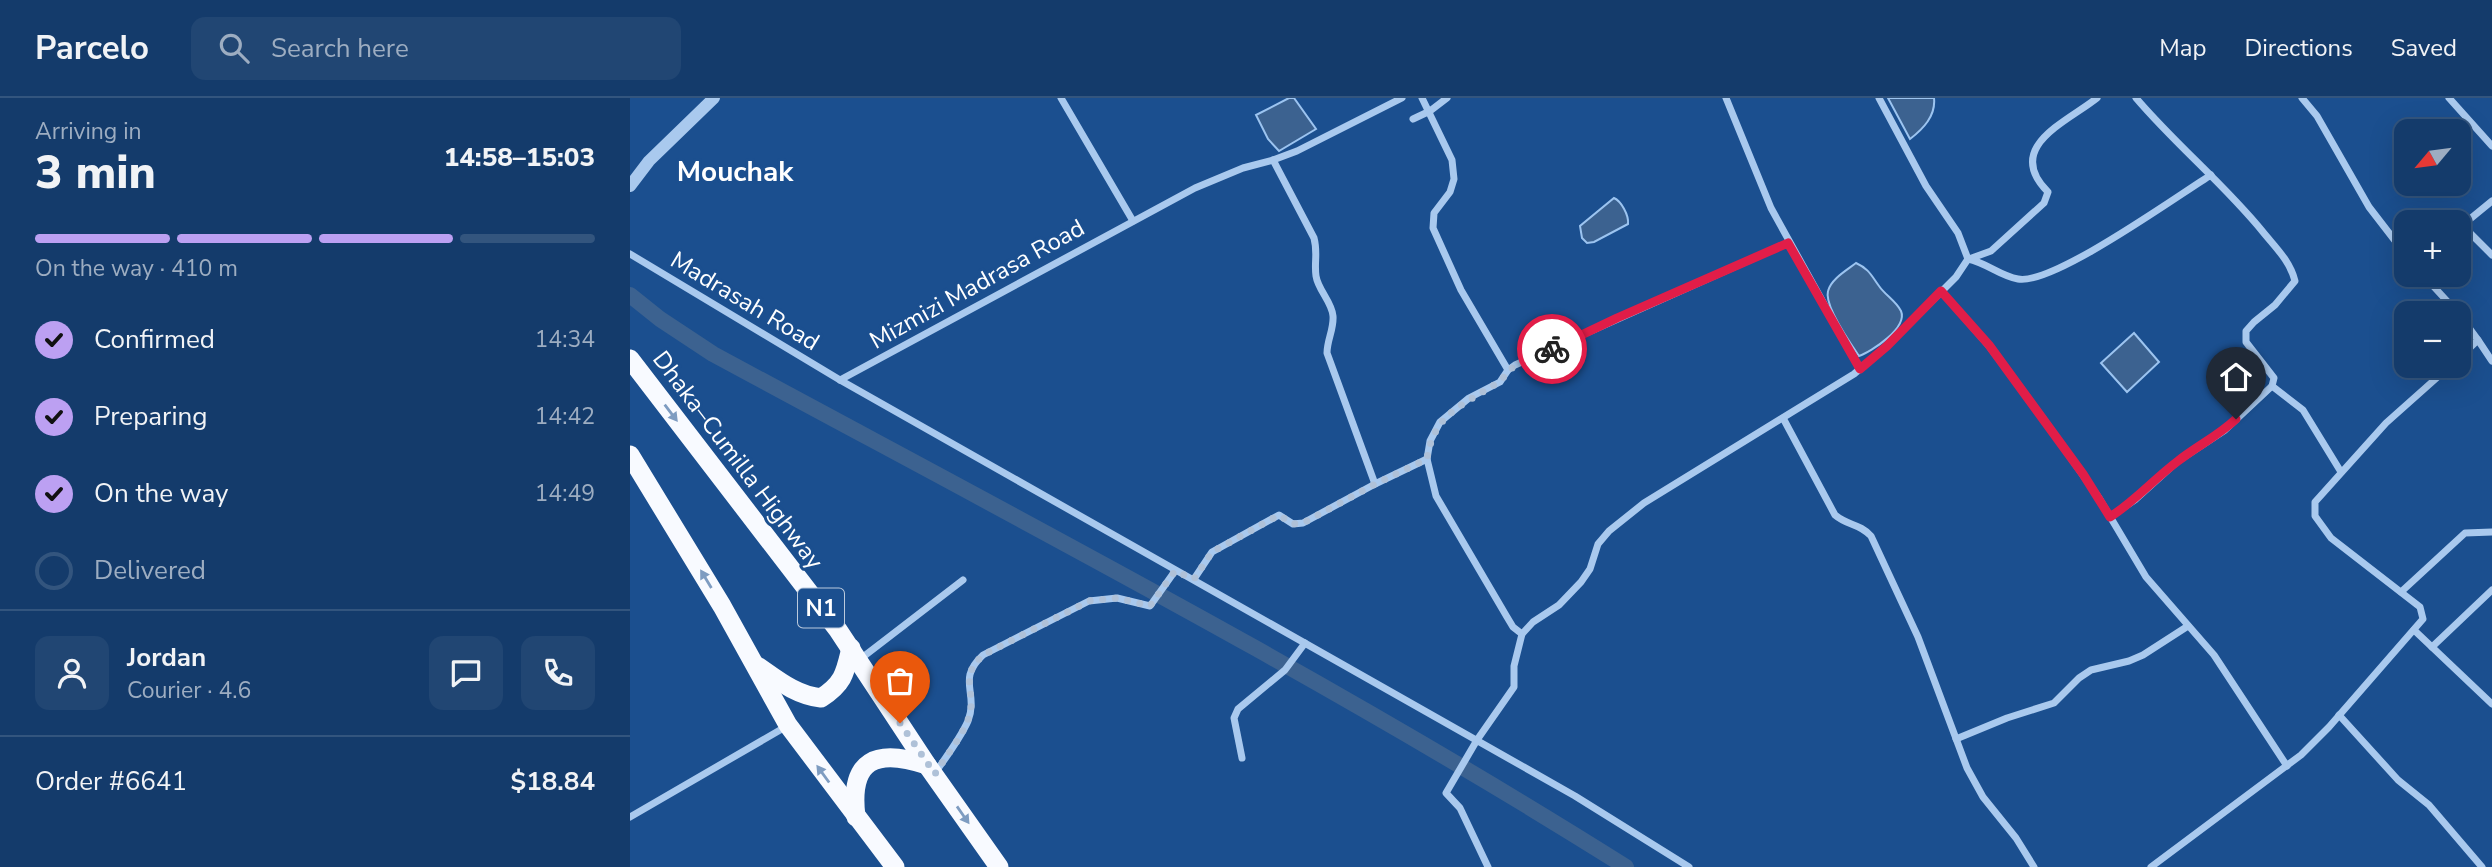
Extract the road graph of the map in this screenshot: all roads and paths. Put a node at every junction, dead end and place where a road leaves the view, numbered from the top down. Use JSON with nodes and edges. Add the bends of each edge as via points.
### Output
{"nodes":[{"id":1,"x":714,"y":98,"type":"edge"},
{"id":2,"x":1061,"y":98,"type":"edge"},
{"id":3,"x":1402,"y":98,"type":"edge"},
{"id":4,"x":1422,"y":98,"type":"edge"},
{"id":5,"x":1447,"y":98,"type":"edge"},
{"id":6,"x":1726,"y":98,"type":"edge"},
{"id":7,"x":1879,"y":98,"type":"edge"},
{"id":8,"x":2097,"y":98,"type":"edge"},
{"id":9,"x":2136,"y":98,"type":"edge"},
{"id":10,"x":2302,"y":98,"type":"edge"},
{"id":11,"x":2449,"y":98,"type":"edge"},
{"id":12,"x":1430,"y":111,"type":"junction"},
{"id":13,"x":1413,"y":119,"type":"dead end"},
{"id":14,"x":2492,"y":146,"type":"edge"},
{"id":15,"x":1273,"y":160,"type":"junction"},
{"id":16,"x":2211,"y":175,"type":"junction"},
{"id":17,"x":630,"y":186,"type":"edge"},
{"id":18,"x":2492,"y":201,"type":"edge"},
{"id":19,"x":2471,"y":217,"type":"edge"},
{"id":20,"x":1133,"y":221,"type":"junction"},
{"id":21,"x":2471,"y":236,"type":"edge"},
{"id":22,"x":2394,"y":239,"type":"edge"},
{"id":23,"x":1788,"y":243,"type":"junction"},
{"id":24,"x":630,"y":254,"type":"edge"},
{"id":25,"x":2492,"y":255,"type":"edge"},
{"id":26,"x":1968,"y":259,"type":"junction"},
{"id":27,"x":2434,"y":287,"type":"edge"},
{"id":28,"x":1941,"y":291,"type":"junction"},
{"id":29,"x":2448,"y":301,"type":"edge"},
{"id":30,"x":2471,"y":330,"type":"edge"},
{"id":31,"x":2478,"y":340,"type":"junction"},
{"id":32,"x":2471,"y":347,"type":"edge"},
{"id":33,"x":630,"y":359,"type":"edge"},
{"id":34,"x":2492,"y":361,"type":"edge"},
{"id":35,"x":1860,"y":369,"type":"junction"},
{"id":36,"x":1508,"y":370,"type":"junction"},
{"id":37,"x":2437,"y":378,"type":"edge"},
{"id":38,"x":840,"y":380,"type":"junction"},
{"id":39,"x":2272,"y":386,"type":"junction"},
{"id":40,"x":1783,"y":418,"type":"junction"},
{"id":41,"x":630,"y":455,"type":"edge"},
{"id":42,"x":1427,"y":459,"type":"junction"},
{"id":43,"x":2341,"y":472,"type":"junction"},
{"id":44,"x":1375,"y":484,"type":"junction"},
{"id":45,"x":2110,"y":517,"type":"junction"},
{"id":46,"x":2492,"y":532,"type":"edge"},
{"id":47,"x":1175,"y":571,"type":"junction"},
{"id":48,"x":1194,"y":579,"type":"junction"},
{"id":49,"x":963,"y":580,"type":"dead end"},
{"id":50,"x":2492,"y":590,"type":"edge"},
{"id":51,"x":2401,"y":592,"type":"junction"},
{"id":52,"x":2188,"y":626,"type":"junction"},
{"id":53,"x":2414,"y":630,"type":"junction"},
{"id":54,"x":1522,"y":634,"type":"junction"},
{"id":55,"x":1305,"y":643,"type":"junction"},
{"id":56,"x":2432,"y":646,"type":"junction"},
{"id":57,"x":855,"y":654,"type":"junction"},
{"id":58,"x":754,"y":663,"type":"junction"},
{"id":59,"x":2492,"y":704,"type":"edge"},
{"id":60,"x":2339,"y":715,"type":"junction"},
{"id":61,"x":788,"y":725,"type":"junction"},
{"id":62,"x":1956,"y":739,"type":"junction"},
{"id":63,"x":1477,"y":740,"type":"junction"},
{"id":64,"x":1242,"y":758,"type":"dead end"},
{"id":65,"x":2287,"y":766,"type":"junction"},
{"id":66,"x":931,"y":769,"type":"junction"},
{"id":67,"x":630,"y":817,"type":"edge"},
{"id":68,"x":856,"y":818,"type":"junction"},
{"id":69,"x":895,"y":867,"type":"edge"},
{"id":70,"x":999,"y":867,"type":"edge"},
{"id":71,"x":1488,"y":867,"type":"edge"},
{"id":72,"x":1689,"y":867,"type":"edge"},
{"id":73,"x":2034,"y":867,"type":"edge"},
{"id":74,"x":2151,"y":867,"type":"edge"},
{"id":75,"x":2482,"y":867,"type":"edge"}],
"edges":[{"from":1,"to":17,"type":"street","via":[[649,161]]},
{"from":2,"to":20,"type":"street"},
{"from":3,"to":15,"type":"street","name":"Mizmizi Madrasa Road"},
{"from":4,"to":12,"type":"street"},
{"from":5,"to":12,"type":"street"},
{"from":6,"to":23,"type":"street"},
{"from":7,"to":26,"type":"street","via":[[1926,186],[1958,233]]},
{"from":8,"to":26,"type":"street","via":[[2056,127],[2032,152],[2039,183],[2048,192],[2044,203],[1991,251]]},
{"from":9,"to":16,"type":"street"},
{"from":10,"to":22,"type":"street"},
{"from":11,"to":14,"type":"street"},
{"from":12,"to":13,"type":"street"},
{"from":12,"to":36,"type":"street","via":[[1452,160],[1454,179],[1434,213],[1433,228],[1461,290]]},
{"from":15,"to":20,"type":"street","name":"Mizmizi Madrasa Road","via":[[1195,188]]},
{"from":15,"to":44,"type":"street","via":[[1314,238],[1316,278],[1333,314],[1327,353]]},
{"from":16,"to":26,"type":"street","via":[[2035,279],[2019,279]]},
{"from":16,"to":39,"type":"street","via":[[2292,268],[2295,281],[2289,291],[2246,331],[2246,342],[2274,378]]},
{"from":18,"to":19,"type":"street"},
{"from":20,"to":38,"type":"street","name":"Mizmizi Madrasa Road"},
{"from":21,"to":25,"type":"street"},
{"from":23,"to":35,"type":"street"},
{"from":23,"to":36,"type":"street"},
{"from":24,"to":38,"type":"street","name":"Madrasah Road"},
{"from":26,"to":28,"type":"street"},
{"from":27,"to":29,"type":"street"},
{"from":28,"to":35,"type":"street"},
{"from":28,"to":45,"type":"street","via":[[1989,345]]},
{"from":30,"to":31,"type":"street"},
{"from":31,"to":32,"type":"street"},
{"from":31,"to":34,"type":"street"},
{"from":33,"to":57,"type":"highway","name":"Dhaka–Cumilla Highway","number":"N1","one_way":true},
{"from":35,"to":40,"type":"street"},
{"from":36,"to":42,"type":"street","via":[[1500,382],[1469,398],[1440,422]]},
{"from":37,"to":43,"type":"street"},
{"from":38,"to":47,"type":"street","name":"Madrasah Road"},
{"from":39,"to":43,"type":"street","via":[[2303,410]]},
{"from":39,"to":45,"type":"street","via":[[2224,430]]},
{"from":40,"to":54,"type":"street","via":[[1624,518],[1598,544],[1581,582]]},
{"from":40,"to":62,"type":"street","via":[[1835,515],[1871,536],[1918,637]]},
{"from":58,"to":41,"type":"highway","one_way":true},
{"from":42,"to":44,"type":"street"},
{"from":42,"to":54,"type":"street","via":[[1433,487],[1447,515],[1507,617]]},
{"from":43,"to":51,"type":"street","via":[[2315,502],[2315,516],[2331,538]]},
{"from":44,"to":48,"type":"street","via":[[1303,523],[1293,524],[1279,515],[1269,519],[1212,552]]},
{"from":45,"to":52,"type":"street","via":[[2146,577]]},
{"from":46,"to":51,"type":"street","via":[[2465,533]]},
{"from":47,"to":48,"type":"street","name":"Madrasah Road"},
{"from":47,"to":66,"type":"street","via":[[1150,606],[1117,598],[1089,601],[983,655],[972,666],[969,678],[967,723]]},
{"from":48,"to":55,"type":"street","name":"Madrasah Road"},
{"from":49,"to":57,"type":"street"},
{"from":50,"to":56,"type":"street"},
{"from":51,"to":53,"type":"street","via":[[2420,607],[2423,619]]},
{"from":52,"to":62,"type":"street","via":[[2143,655],[2091,670],[2054,703]]},
{"from":52,"to":65,"type":"street","via":[[2231,679]]},
{"from":53,"to":56,"type":"street"},
{"from":53,"to":60,"type":"street"},
{"from":54,"to":63,"type":"street","via":[[1514,687]]},
{"from":55,"to":63,"type":"street","name":"Madrasah Road"},
{"from":55,"to":64,"type":"street","via":[[1285,670],[1238,709],[1234,718]]},
{"from":56,"to":59,"type":"street"},
{"from":57,"to":58,"type":"highway","via":[[835,689],[821,698],[806,696]]},
{"from":57,"to":66,"type":"highway","name":"Dhaka–Cumilla Highway","number":"N1"},
{"from":58,"to":61,"type":"highway"},
{"from":60,"to":65,"type":"street"},
{"from":60,"to":75,"type":"street","via":[[2398,779],[2429,805]]},
{"from":61,"to":67,"type":"street"},
{"from":68,"to":61,"type":"highway","one_way":true},
{"from":62,"to":73,"type":"street","via":[[1983,797]]},
{"from":63,"to":71,"type":"street","via":[[1446,793],[1460,808]]},
{"from":63,"to":72,"type":"street","name":"Madrasah Road"},
{"from":65,"to":74,"type":"street"},
{"from":66,"to":68,"type":"highway","via":[[907,758],[872,761],[855,784]]},
{"from":66,"to":70,"type":"highway","name":"Dhaka–Cumilla Highway","number":"N1","one_way":true},
{"from":68,"to":69,"type":"highway"}]}
